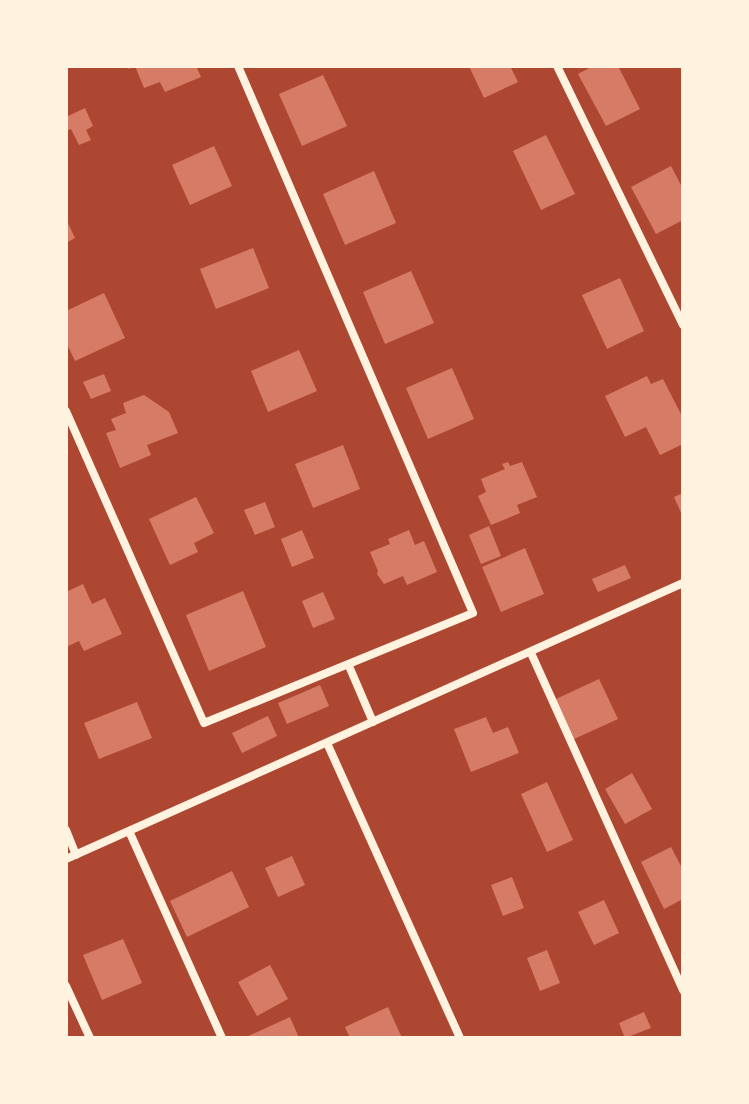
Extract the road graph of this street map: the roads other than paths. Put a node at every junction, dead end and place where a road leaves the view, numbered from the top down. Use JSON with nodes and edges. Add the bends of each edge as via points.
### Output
{"nodes":[{"id":1,"x":238,"y":66,"type":"edge"},
{"id":2,"x":557,"y":66,"type":"edge"},
{"id":3,"x":683,"y":325,"type":"edge"},
{"id":4,"x":66,"y":411,"type":"edge"},
{"id":5,"x":683,"y":583,"type":"edge"},
{"id":6,"x":531,"y":653,"type":"junction"},
{"id":7,"x":349,"y":666,"type":"junction"},
{"id":8,"x":373,"y":722,"type":"junction"},
{"id":9,"x":327,"y":743,"type":"junction"},
{"id":10,"x":66,"y":830,"type":"edge"},
{"id":11,"x":129,"y":831,"type":"junction"},
{"id":12,"x":76,"y":855,"type":"junction"},
{"id":13,"x":66,"y":859,"type":"edge"},
{"id":14,"x":66,"y":986,"type":"edge"},
{"id":15,"x":683,"y":990,"type":"edge"},
{"id":16,"x":90,"y":1038,"type":"edge"},
{"id":17,"x":222,"y":1038,"type":"edge"},
{"id":18,"x":460,"y":1038,"type":"edge"}],
"edges":[{"from":1,"to":7,"type":"street","via":[[473,613]]},
{"from":2,"to":3,"type":"street"},
{"from":4,"to":7,"type":"street","via":[[204,723]]},
{"from":5,"to":6,"type":"street"},
{"from":6,"to":8,"type":"street"},
{"from":6,"to":15,"type":"street"},
{"from":7,"to":8,"type":"street"},
{"from":8,"to":9,"type":"street"},
{"from":9,"to":11,"type":"street"},
{"from":9,"to":18,"type":"street"},
{"from":10,"to":12,"type":"street"},
{"from":11,"to":12,"type":"street"},
{"from":11,"to":17,"type":"street"},
{"from":12,"to":13,"type":"street"},
{"from":14,"to":16,"type":"street"}]}
